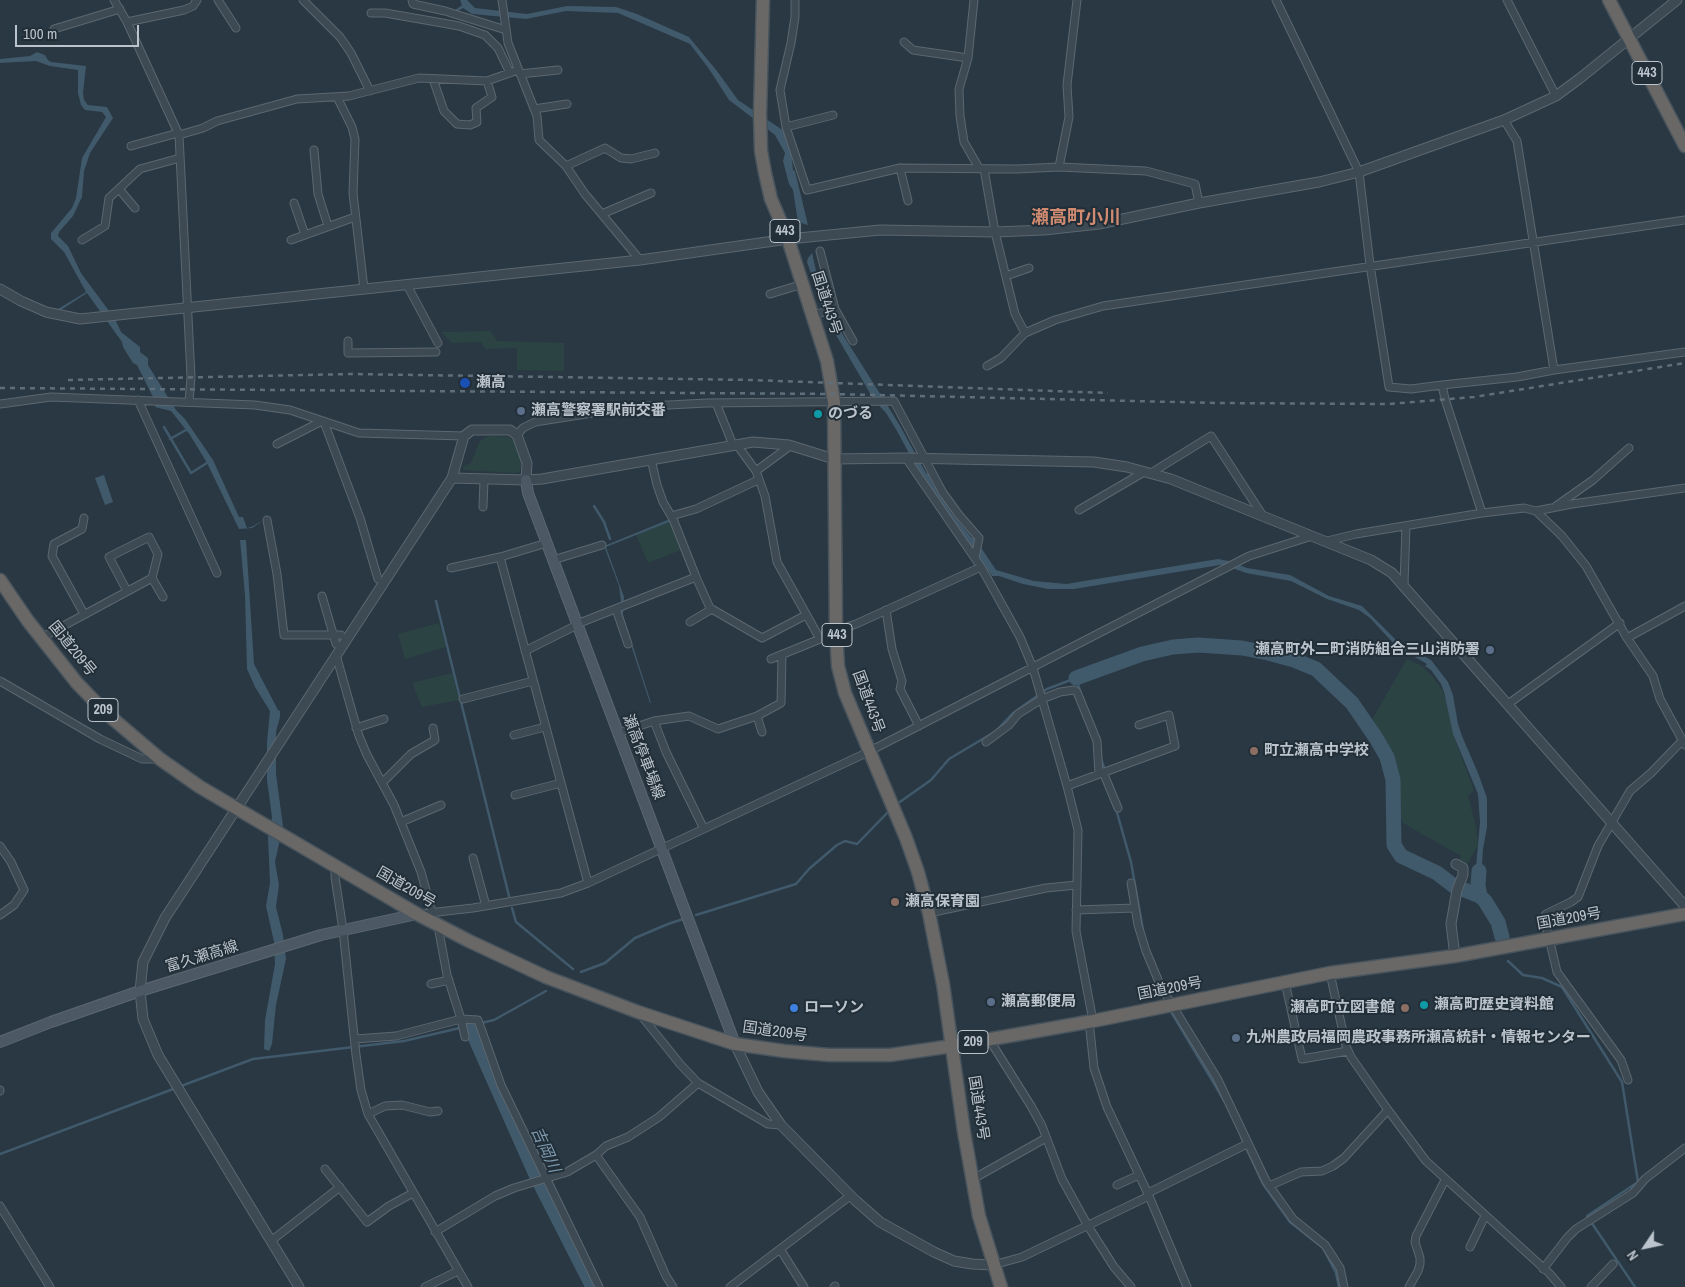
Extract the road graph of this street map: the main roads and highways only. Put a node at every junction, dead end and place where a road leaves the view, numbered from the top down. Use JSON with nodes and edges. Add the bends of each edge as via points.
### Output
{"nodes":[{"id":1,"x":762,"y":0,"type":"edge"},
{"id":2,"x":1609,"y":0,"type":"edge"},
{"id":3,"x":1685,"y":146,"type":"edge"},
{"id":4,"x":526,"y":480,"type":"road end"},
{"id":5,"x":0,"y":580,"type":"edge"},
{"id":6,"x":417,"y":914,"type":"junction"},
{"id":7,"x":1685,"y":914,"type":"edge"},
{"id":8,"x":0,"y":1042,"type":"edge"},
{"id":9,"x":735,"y":1044,"type":"junction"},
{"id":10,"x":952,"y":1046,"type":"junction"},
{"id":11,"x":1001,"y":1287,"type":"edge"}],
"edges":[{"from":1,"to":10,"type":"highway","name":"国道443号","number":"443","via":[[760,114],[765,173],[827,360],[834,402],[838,666],[845,693],[918,872],[943,984]]},
{"from":2,"to":3,"type":"highway","number":"443"},
{"from":4,"to":9,"type":"main road","name":"瀬高停車場線","via":[[528,493]]},
{"from":5,"to":6,"type":"highway","name":"国道209号","number":"209","via":[[41,638],[88,695],[160,759],[237,809]]},
{"from":6,"to":8,"type":"main road","name":"富久瀬高線","via":[[343,930],[140,991]]},
{"from":6,"to":9,"type":"highway","name":"国道209号","number":"209","via":[[546,977]]},
{"from":7,"to":10,"type":"highway","name":"国道209号","number":"209","via":[[1550,940],[1330,974]]},
{"from":9,"to":10,"type":"highway","name":"国道209号","number":"209","via":[[829,1055],[890,1055]]},
{"from":10,"to":11,"type":"highway","name":"国道443号","number":"443","via":[[980,1216]]}]}
